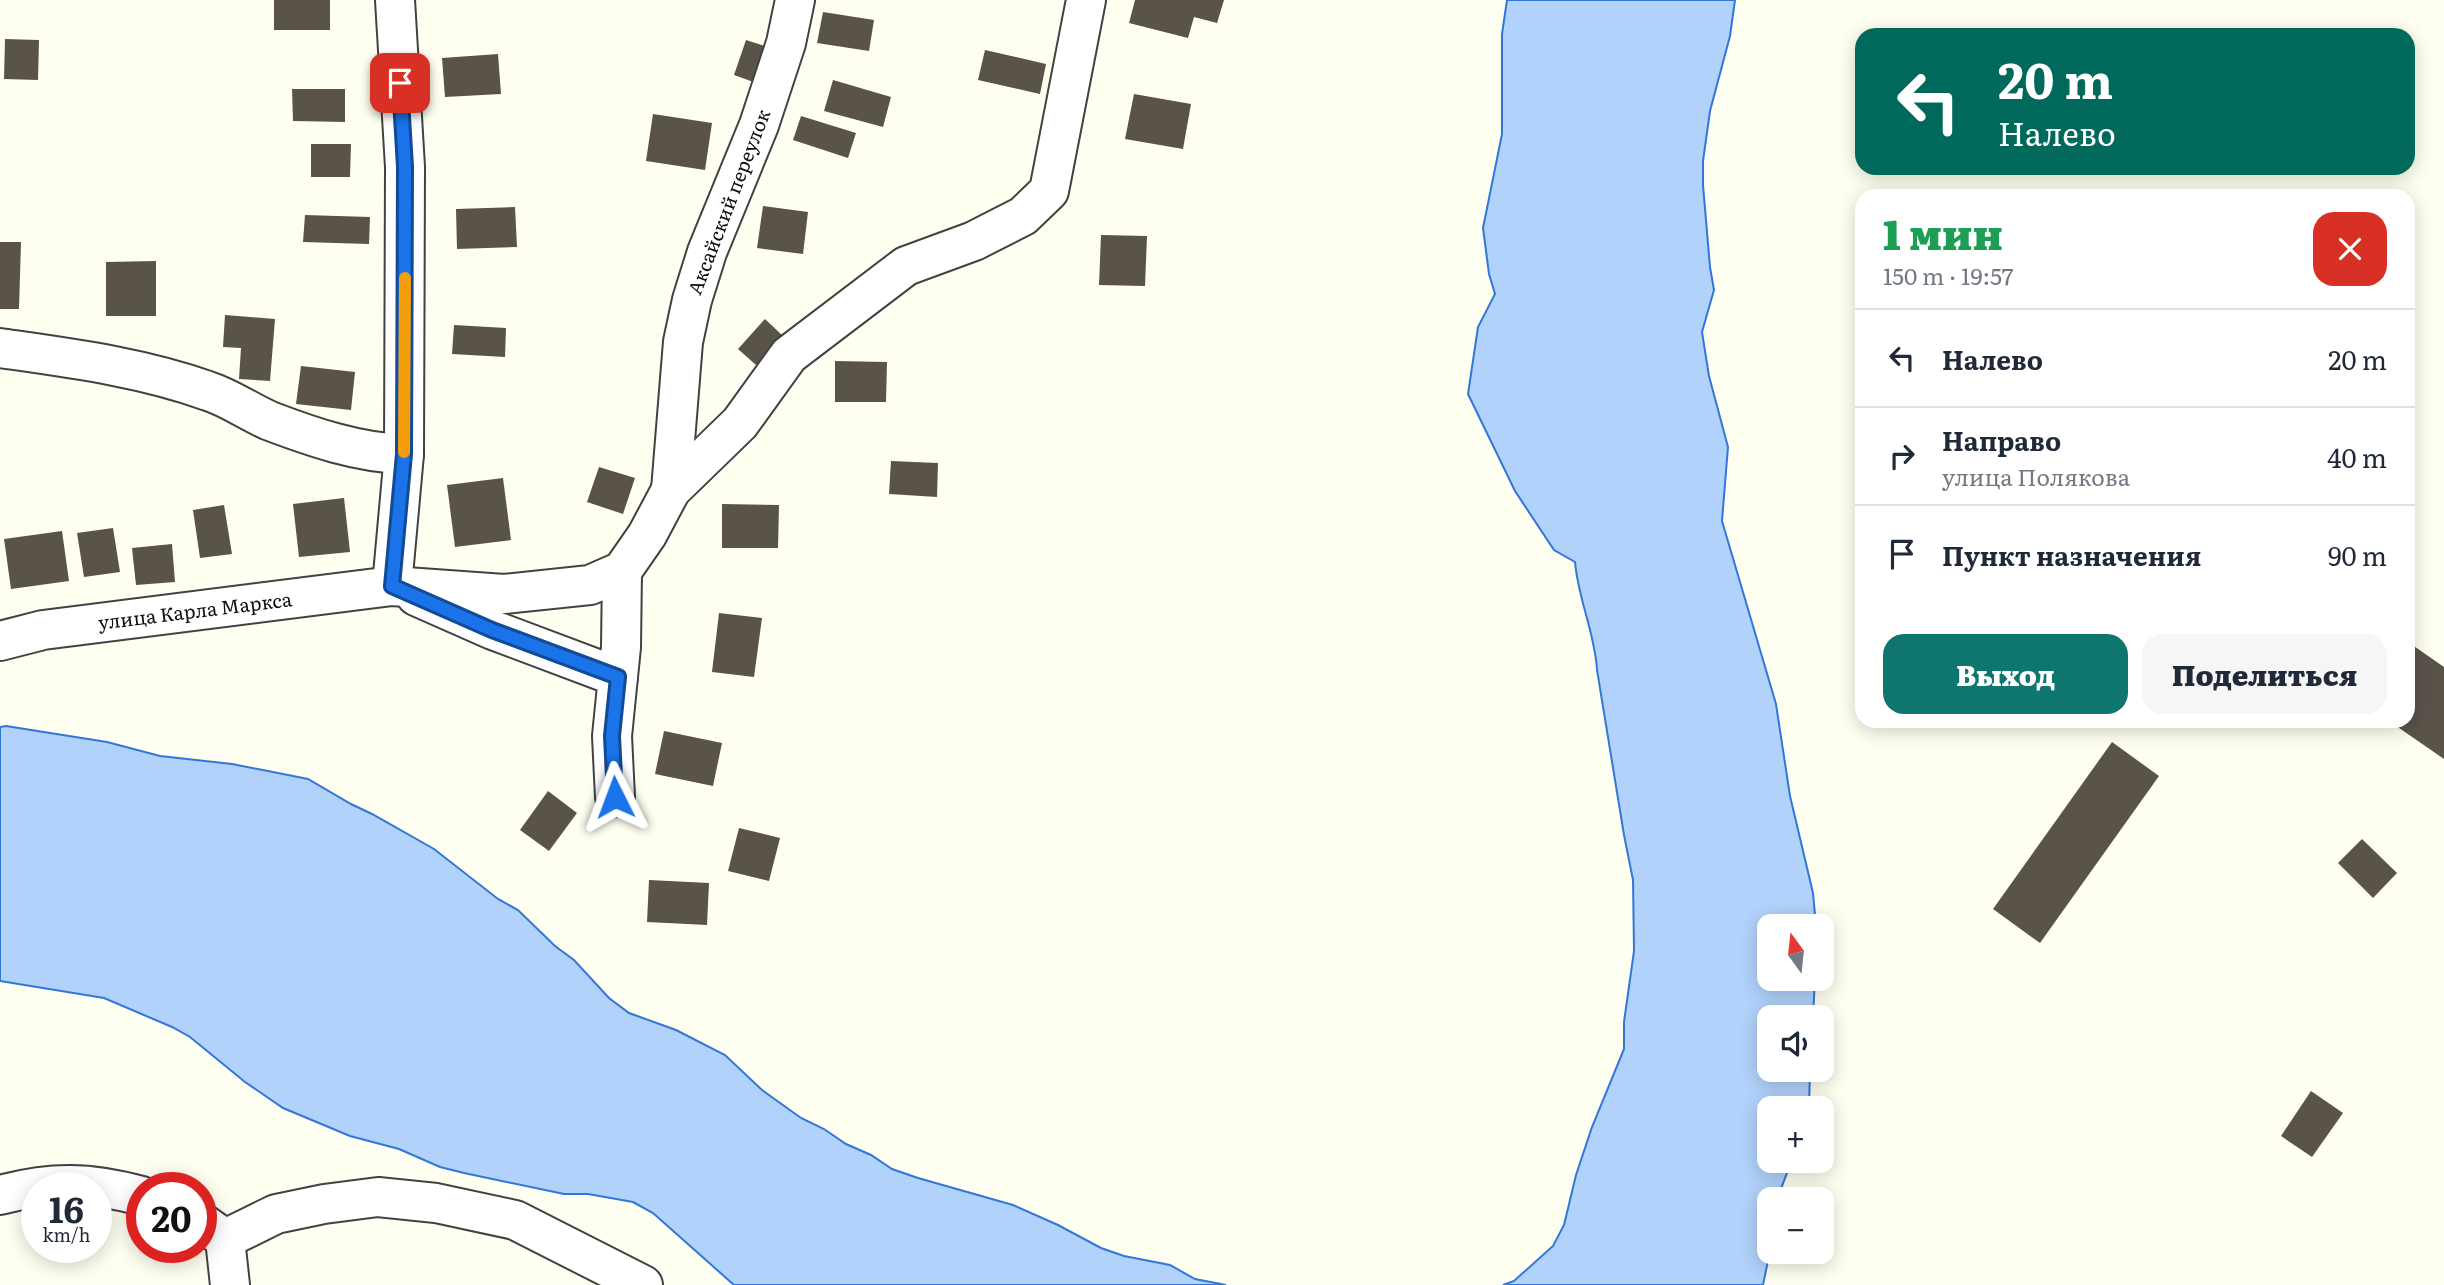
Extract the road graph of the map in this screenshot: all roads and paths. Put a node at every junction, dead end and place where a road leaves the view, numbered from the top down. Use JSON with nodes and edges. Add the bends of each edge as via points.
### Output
{"nodes":[{"id":1,"x":395,"y":0,"type":"edge"},
{"id":2,"x":796,"y":0,"type":"edge"},
{"id":3,"x":1086,"y":0,"type":"edge"},
{"id":4,"x":0,"y":348,"type":"edge"},
{"id":5,"x":404,"y":454,"type":"junction"},
{"id":6,"x":671,"y":490,"type":"junction"},
{"id":7,"x":622,"y":571,"type":"junction"},
{"id":8,"x":392,"y":586,"type":"junction"},
{"id":9,"x":0,"y":641,"type":"edge"},
{"id":10,"x":618,"y":677,"type":"junction"},
{"id":11,"x":615,"y":797,"type":"dead end"},
{"id":12,"x":126,"y":1192,"type":"edge"},
{"id":13,"x":0,"y":1195,"type":"edge"},
{"id":14,"x":217,"y":1229,"type":"edge"},
{"id":15,"x":217,"y":1243,"type":"edge"},
{"id":16,"x":230,"y":1285,"type":"edge"},
{"id":17,"x":643,"y":1285,"type":"edge"}],
"edges":[{"from":1,"to":5,"type":"street","via":[[405,167]]},
{"from":2,"to":6,"type":"street","name":"Аксайский переулок","via":[[760,125],[692,299],[683,342]]},
{"from":3,"to":6,"type":"street","via":[[1049,191],[1023,215],[974,241],[906,266],[789,355],[740,423]]},
{"from":4,"to":5,"type":"street","via":[[150,373],[210,391],[269,420],[327,440],[378,453]]},
{"from":5,"to":8,"type":"street"},
{"from":6,"to":7,"type":"street"},
{"from":7,"to":8,"type":"street","name":"улица Карла Маркса","via":[[590,585],[504,594]]},
{"from":7,"to":10,"type":"street"},
{"from":8,"to":9,"type":"street","name":"улица Карла Маркса","via":[[43,630]]},
{"from":8,"to":10,"type":"street"},
{"from":10,"to":11,"type":"street","via":[[612,736]]},
{"from":12,"to":13,"type":"street","via":[[69,1183]]},
{"from":14,"to":17,"type":"street","via":[[324,1204],[378,1197],[436,1203],[515,1220]]},
{"from":15,"to":16,"type":"street"}]}
